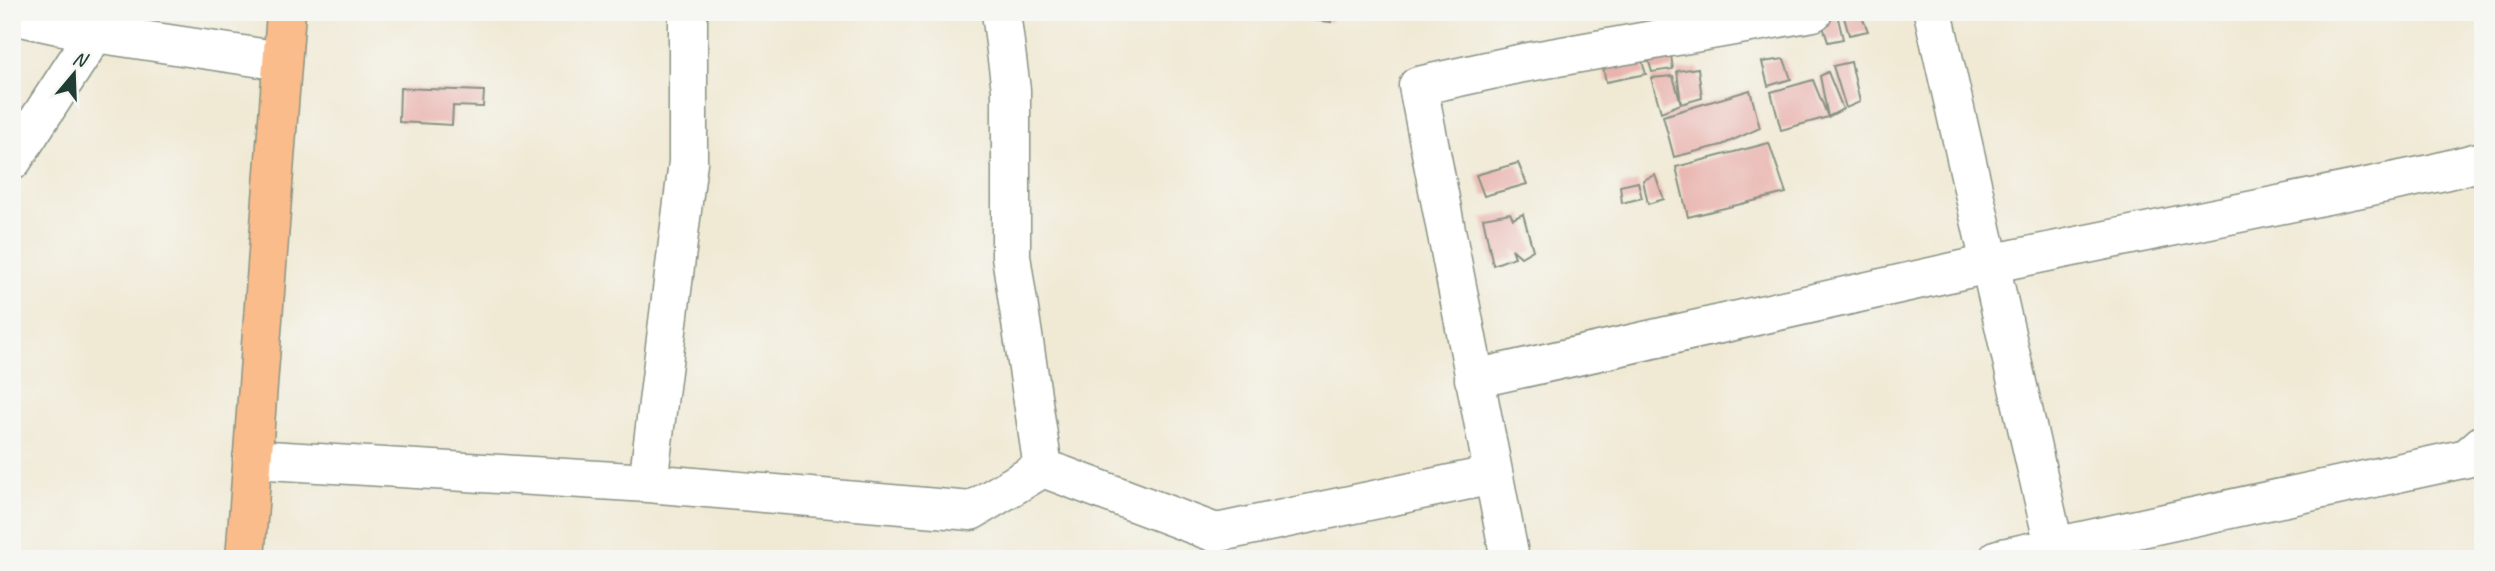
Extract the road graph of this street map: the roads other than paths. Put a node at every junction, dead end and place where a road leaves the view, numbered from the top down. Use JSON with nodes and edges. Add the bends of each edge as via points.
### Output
{"nodes":[{"id":1,"x":286,"y":12,"type":"edge"},
{"id":2,"x":688,"y":12,"type":"edge"},
{"id":3,"x":1000,"y":12,"type":"edge"},
{"id":4,"x":1813,"y":12,"type":"edge"},
{"id":5,"x":1933,"y":12,"type":"edge"},
{"id":6,"x":12,"y":15,"type":"edge"},
{"id":7,"x":95,"y":33,"type":"junction"},
{"id":8,"x":282,"y":61,"type":"junction"},
{"id":9,"x":12,"y":161,"type":"edge"},
{"id":10,"x":2483,"y":161,"type":"edge"},
{"id":11,"x":1989,"y":264,"type":"junction"},
{"id":12,"x":1474,"y":379,"type":"junction"},
{"id":13,"x":2483,"y":444,"type":"edge"},
{"id":14,"x":252,"y":459,"type":"junction"},
{"id":15,"x":1042,"y":468,"type":"junction"},
{"id":16,"x":1493,"y":475,"type":"junction"},
{"id":17,"x":648,"y":483,"type":"junction"},
{"id":18,"x":2055,"y":553,"type":"edge"},
{"id":19,"x":245,"y":559,"type":"edge"},
{"id":20,"x":1510,"y":559,"type":"edge"},
{"id":21,"x":1998,"y":559,"type":"edge"}],
"edges":[{"from":1,"to":8,"type":"main road"},
{"from":2,"to":17,"type":"street","via":[[688,162]]},
{"from":3,"to":15,"type":"street","via":[[1011,90],[1010,256]]},
{"from":4,"to":12,"type":"street","via":[[1418,86]]},
{"from":5,"to":11,"type":"street"},
{"from":6,"to":7,"type":"street"},
{"from":7,"to":8,"type":"street"},
{"from":7,"to":9,"type":"street"},
{"from":8,"to":14,"type":"main road"},
{"from":10,"to":11,"type":"street"},
{"from":11,"to":12,"type":"street"},
{"from":11,"to":18,"type":"street"},
{"from":12,"to":16,"type":"street"},
{"from":13,"to":18,"type":"street","via":[[2467,458]]},
{"from":14,"to":17,"type":"street"},
{"from":14,"to":19,"type":"main road"},
{"from":15,"to":16,"type":"street","via":[[1216,533]]},
{"from":15,"to":17,"type":"street","via":[[971,511]]},
{"from":16,"to":20,"type":"street"},
{"from":18,"to":21,"type":"street"}]}
